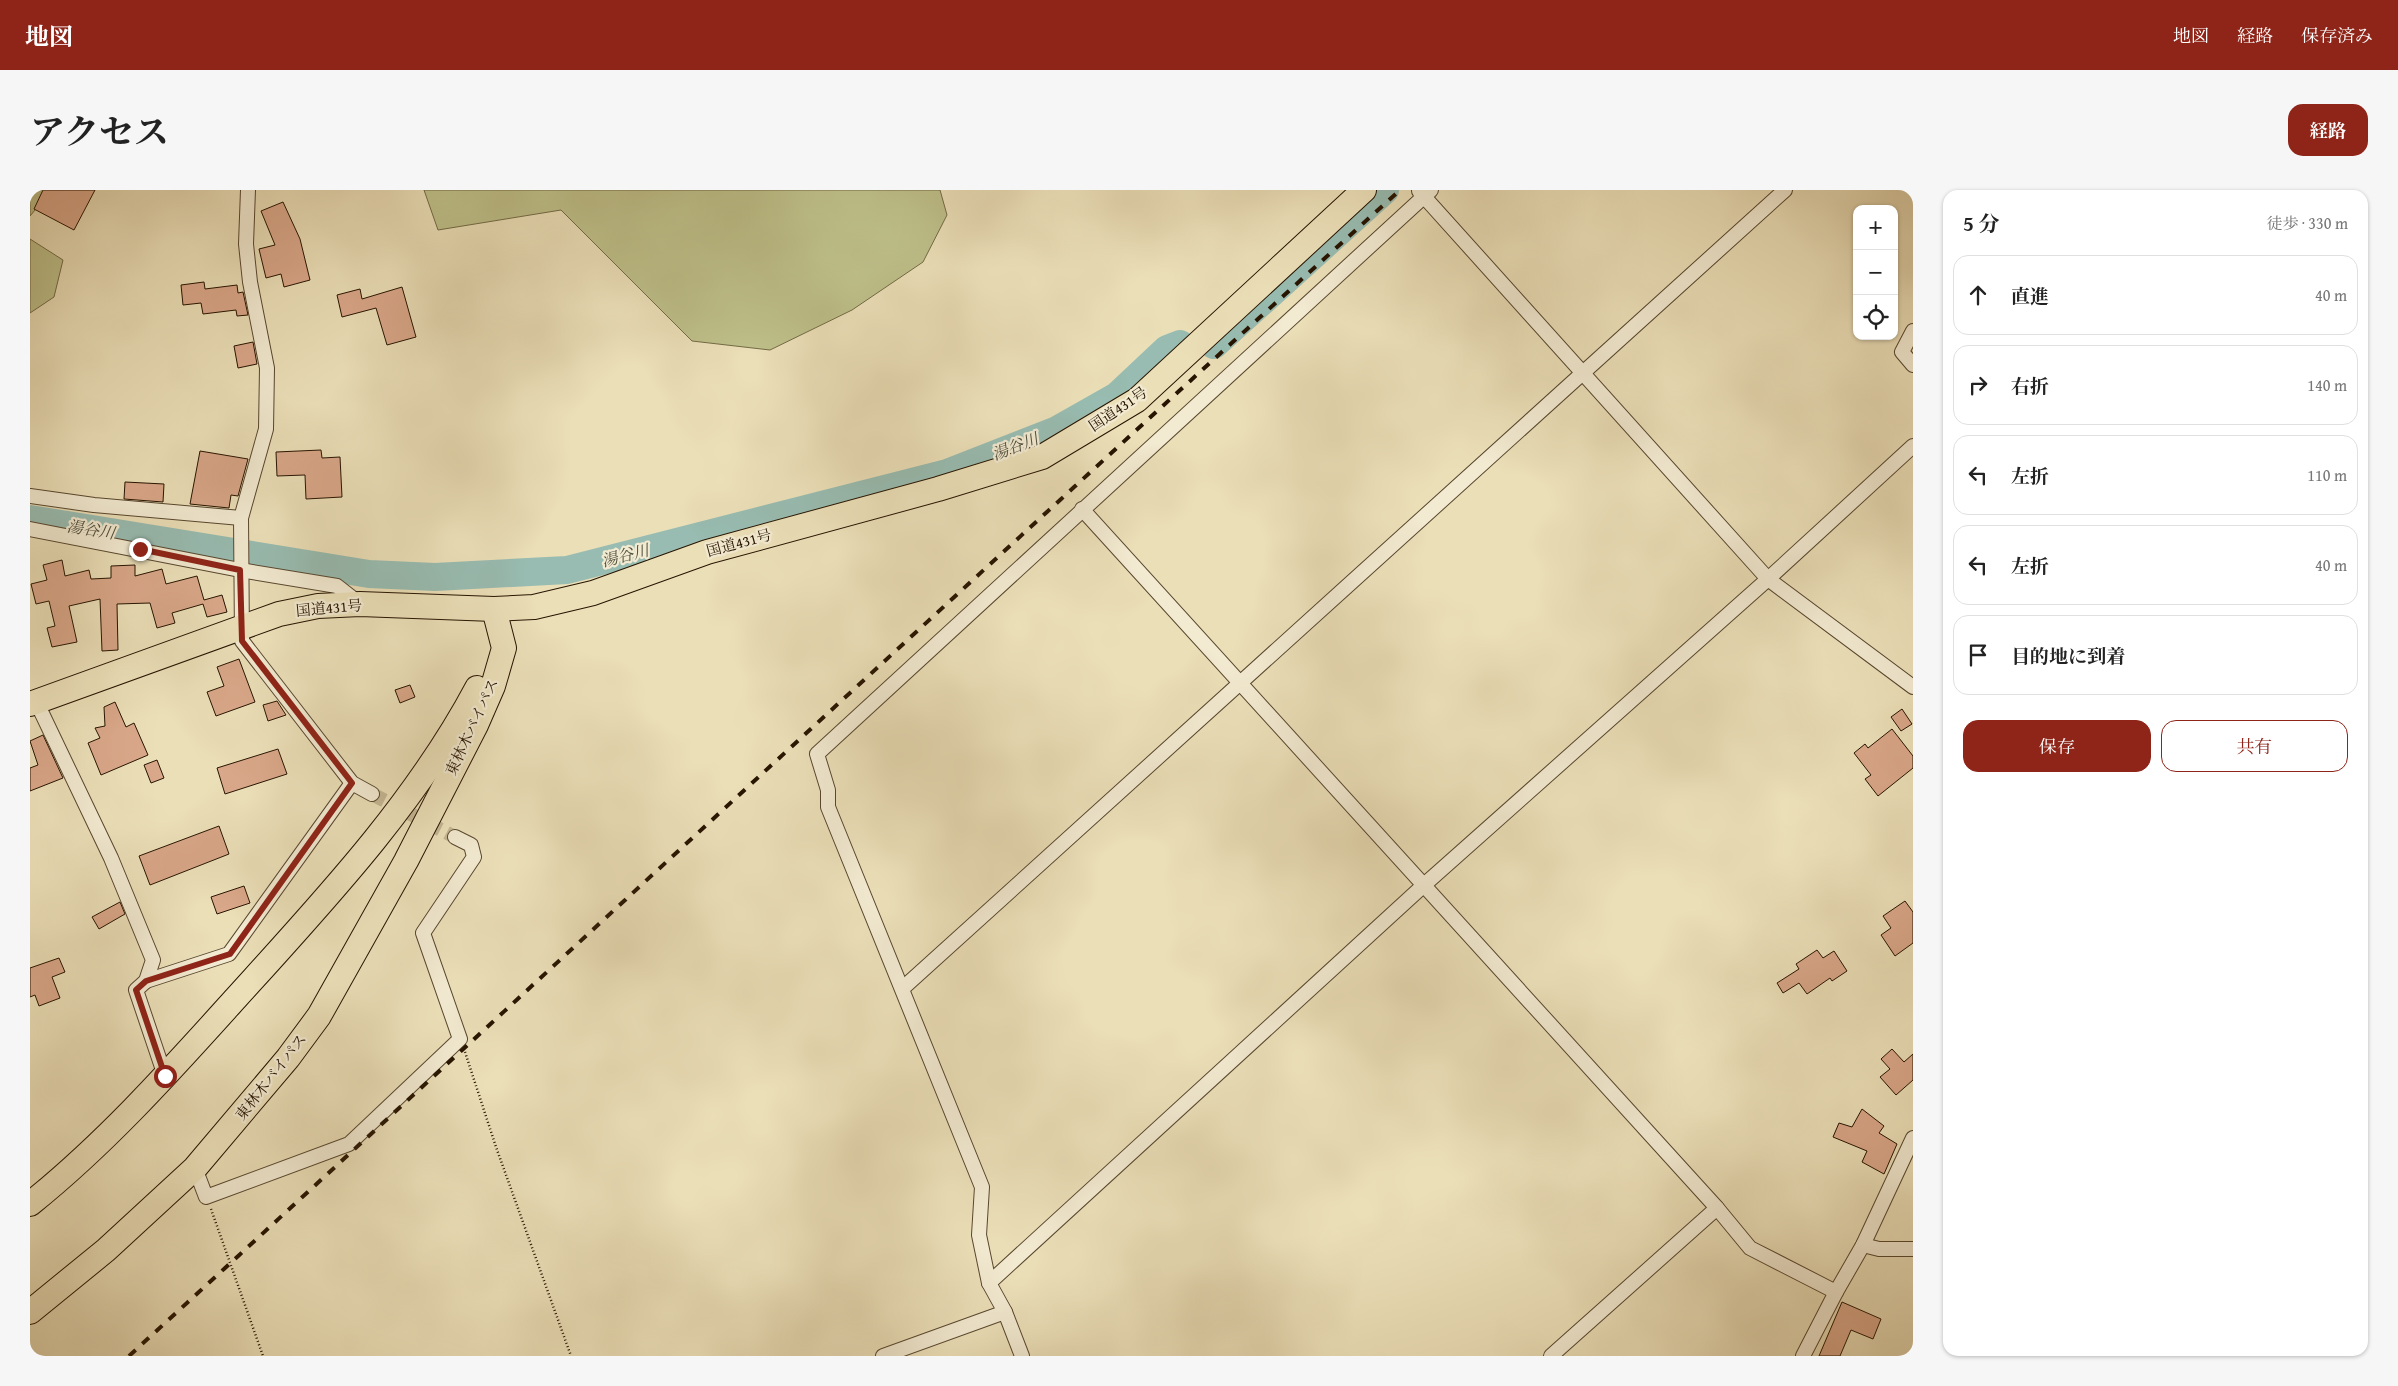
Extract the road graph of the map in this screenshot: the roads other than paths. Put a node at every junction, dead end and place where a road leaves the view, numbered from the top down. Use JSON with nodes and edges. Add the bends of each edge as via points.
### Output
{"nodes":[{"id":1,"x":248,"y":190,"type":"edge"},
{"id":2,"x":1364,"y":190,"type":"edge"},
{"id":3,"x":1786,"y":190,"type":"edge"},
{"id":4,"x":1425,"y":192,"type":"edge"},
{"id":5,"x":1913,"y":331,"type":"edge"},
{"id":6,"x":1913,"y":365,"type":"edge"},
{"id":7,"x":1583,"y":372,"type":"junction"},
{"id":8,"x":1913,"y":446,"type":"edge"},
{"id":9,"x":30,"y":496,"type":"edge"},
{"id":10,"x":1082,"y":510,"type":"junction"},
{"id":11,"x":241,"y":518,"type":"junction"},
{"id":12,"x":30,"y":529,"type":"edge"},
{"id":13,"x":240,"y":570,"type":"junction"},
{"id":14,"x":1768,"y":579,"type":"junction"},
{"id":15,"x":360,"y":604,"type":"junction"},
{"id":16,"x":494,"y":609,"type":"junction"},
{"id":17,"x":240,"y":627,"type":"junction"},
{"id":18,"x":1241,"y":684,"type":"junction"},
{"id":19,"x":1913,"y":687,"type":"edge"},
{"id":20,"x":33,"y":702,"type":"edge"},
{"id":21,"x":352,"y":783,"type":"junction"},
{"id":22,"x":372,"y":794,"type":"tunnel mouth"},
{"id":23,"x":455,"y":837,"type":"tunnel mouth"},
{"id":24,"x":1424,"y":885,"type":"junction"},
{"id":25,"x":146,"y":981,"type":"junction"},
{"id":26,"x":903,"y":988,"type":"junction"},
{"id":27,"x":165,"y":1076,"type":"junction"},
{"id":28,"x":1913,"y":1138,"type":"edge"},
{"id":29,"x":195,"y":1168,"type":"junction"},
{"id":30,"x":30,"y":1204,"type":"edge"},
{"id":31,"x":1717,"y":1208,"type":"junction"},
{"id":32,"x":1863,"y":1245,"type":"junction"},
{"id":33,"x":1913,"y":1249,"type":"edge"},
{"id":34,"x":989,"y":1283,"type":"junction"},
{"id":35,"x":1836,"y":1292,"type":"junction"},
{"id":36,"x":30,"y":1312,"type":"edge"},
{"id":37,"x":1005,"y":1312,"type":"junction"},
{"id":38,"x":884,"y":1356,"type":"edge"},
{"id":39,"x":1022,"y":1356,"type":"edge"},
{"id":40,"x":1551,"y":1356,"type":"edge"},
{"id":41,"x":1803,"y":1356,"type":"edge"}],
"edges":[{"from":1,"to":11,"type":"street","via":[[247,253],[267,368],[266,429]]},
{"from":2,"to":16,"type":"highway","name":"国道431号","via":[[1137,400],[1042,457],[707,552],[593,593],[534,607]]},
{"from":3,"to":7,"type":"street"},
{"from":4,"to":7,"type":"street"},
{"from":4,"to":10,"type":"street"},
{"from":5,"to":6,"type":"street","via":[[1902,352]]},
{"from":7,"to":14,"type":"street"},
{"from":7,"to":18,"type":"street"},
{"from":8,"to":14,"type":"street"},
{"from":9,"to":11,"type":"street"},
{"from":10,"to":18,"type":"street"},
{"from":10,"to":26,"type":"street","via":[[817,754],[828,790],[828,807]]},
{"from":11,"to":13,"type":"street"},
{"from":12,"to":13,"type":"street"},
{"from":13,"to":15,"type":"street","via":[[337,586]]},
{"from":13,"to":17,"type":"street"},
{"from":14,"to":19,"type":"street"},
{"from":14,"to":24,"type":"street"},
{"from":15,"to":16,"type":"highway","name":"国道431号"},
{"from":15,"to":17,"type":"highway","name":"国道431号","via":[[318,606]]},
{"from":16,"to":27,"type":"highway","name":"東林木バイパス","via":[[478,687],[436,757],[336,885]]},
{"from":16,"to":29,"type":"highway","name":"東林木バイパス","via":[[504,648],[493,686],[406,861],[319,1016],[288,1058]]},
{"from":17,"to":20,"type":"highway","name":"国道431号"},
{"from":17,"to":21,"type":"street","via":[[242,641]]},
{"from":18,"to":24,"type":"street"},
{"from":18,"to":26,"type":"street"},
{"from":20,"to":25,"type":"street","via":[[111,858],[154,960]]},
{"from":21,"to":22,"type":"street"},
{"from":21,"to":25,"type":"street","via":[[230,954]]},
{"from":23,"to":29,"type":"street","via":[[471,845],[474,857],[423,933],[460,1039],[348,1144],[206,1197]]},
{"from":24,"to":31,"type":"street"},
{"from":24,"to":34,"type":"street"},
{"from":25,"to":27,"type":"street","via":[[136,990]]},
{"from":26,"to":34,"type":"street","via":[[982,1188],[979,1235]]},
{"from":27,"to":30,"type":"highway","name":"東林木バイパス","via":[[62,1179]]},
{"from":28,"to":32,"type":"street"},
{"from":29,"to":36,"type":"highway","name":"東林木バイパス","via":[[106,1250]]},
{"from":31,"to":35,"type":"street","via":[[1750,1248]]},
{"from":31,"to":40,"type":"street"},
{"from":32,"to":33,"type":"street","via":[[1879,1249]]},
{"from":32,"to":35,"type":"street"},
{"from":34,"to":37,"type":"street"},
{"from":35,"to":41,"type":"street"},
{"from":37,"to":38,"type":"street"},
{"from":37,"to":39,"type":"street"}]}
